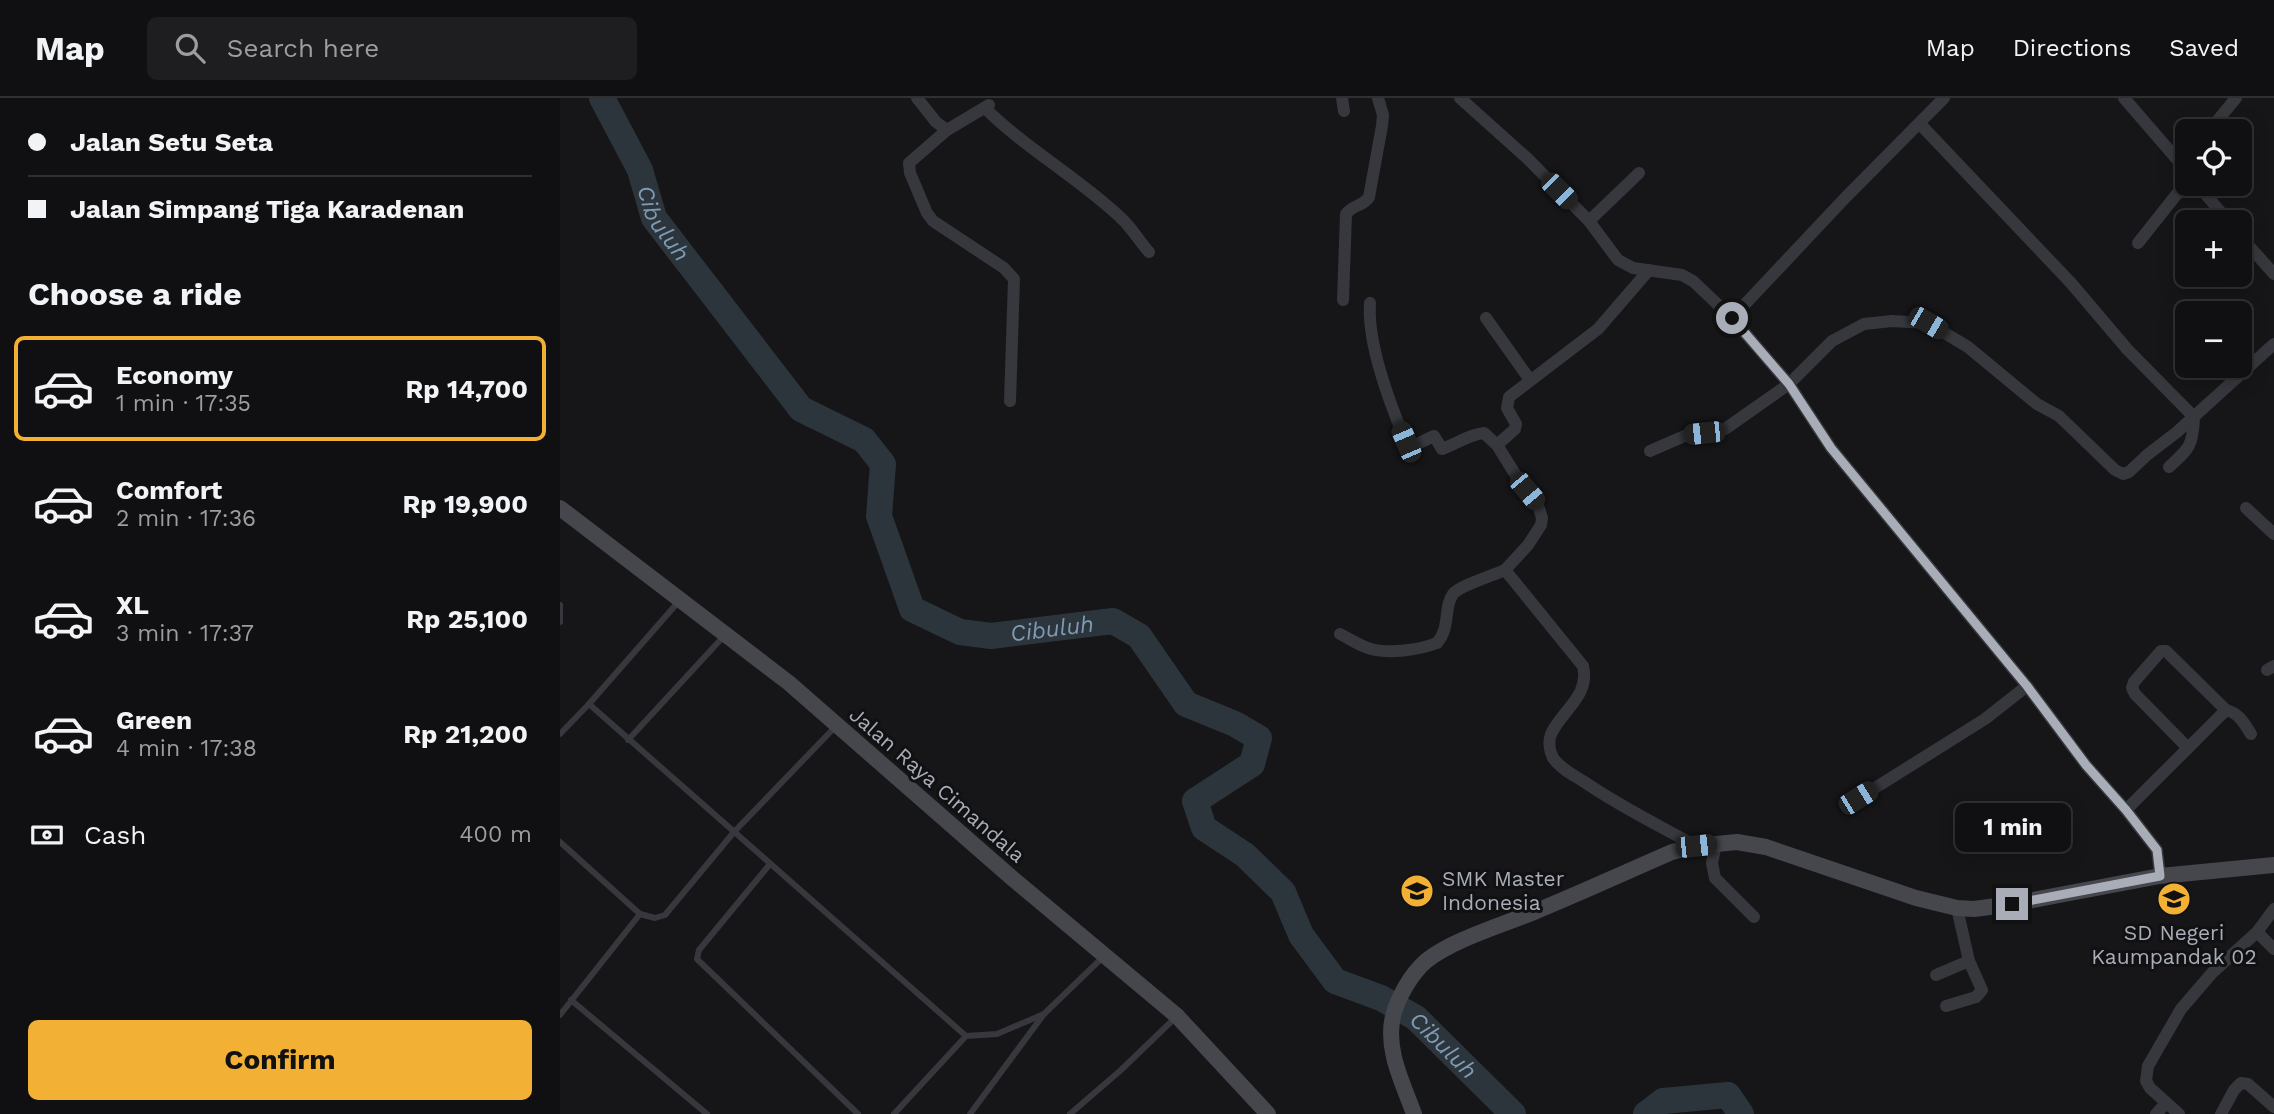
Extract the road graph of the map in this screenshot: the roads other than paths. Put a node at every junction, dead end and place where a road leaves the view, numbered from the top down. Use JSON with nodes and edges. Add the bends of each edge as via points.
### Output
{"nodes":[{"id":1,"x":917,"y":98,"type":"edge"},
{"id":2,"x":1378,"y":98,"type":"edge"},
{"id":3,"x":1460,"y":98,"type":"edge"},
{"id":4,"x":2124,"y":98,"type":"edge"},
{"id":5,"x":2236,"y":98,"type":"edge"},
{"id":6,"x":1938,"y":100,"type":"edge"},
{"id":7,"x":2218,"y":119,"type":"edge"},
{"id":8,"x":1920,"y":124,"type":"junction"},
{"id":9,"x":947,"y":130,"type":"junction"},
{"id":10,"x":2175,"y":153,"type":"edge"},
{"id":11,"x":1639,"y":173,"type":"dead end"},
{"id":12,"x":2175,"y":196,"type":"edge"},
{"id":13,"x":2207,"y":196,"type":"edge"},
{"id":14,"x":2219,"y":210,"type":"edge"},
{"id":15,"x":1589,"y":221,"type":"junction"},
{"id":16,"x":2138,"y":243,"type":"dead end"},
{"id":17,"x":2252,"y":249,"type":"edge"},
{"id":18,"x":1149,"y":252,"type":"dead end"},
{"id":19,"x":1649,"y":270,"type":"junction"},
{"id":20,"x":2274,"y":274,"type":"edge"},
{"id":21,"x":1343,"y":300,"type":"dead end"},
{"id":22,"x":1370,"y":303,"type":"dead end"},
{"id":23,"x":1486,"y":318,"type":"dead end"},
{"id":24,"x":1732,"y":318,"type":"junction"},
{"id":25,"x":2274,"y":344,"type":"edge"},
{"id":26,"x":1530,"y":380,"type":"junction"},
{"id":27,"x":1789,"y":384,"type":"junction"},
{"id":28,"x":1010,"y":401,"type":"dead end"},
{"id":29,"x":2194,"y":416,"type":"junction"},
{"id":30,"x":1497,"y":445,"type":"junction"},
{"id":31,"x":1650,"y":452,"type":"dead end"},
{"id":32,"x":2169,"y":467,"type":"dead end"},
{"id":33,"x":560,"y":508,"type":"edge"},
{"id":34,"x":2246,"y":508,"type":"dead end"},
{"id":35,"x":2274,"y":534,"type":"edge"},
{"id":36,"x":1505,"y":570,"type":"junction"},
{"id":37,"x":680,"y":600,"type":"junction"},
{"id":38,"x":560,"y":605,"type":"edge"},
{"id":39,"x":560,"y":622,"type":"edge"},
{"id":40,"x":1340,"y":634,"type":"dead end"},
{"id":41,"x":725,"y":635,"type":"junction"},
{"id":42,"x":2027,"y":686,"type":"junction"},
{"id":43,"x":589,"y":704,"type":"junction"},
{"id":44,"x":2226,"y":710,"type":"junction"},
{"id":45,"x":838,"y":725,"type":"junction"},
{"id":46,"x":560,"y":734,"type":"edge"},
{"id":47,"x":2251,"y":734,"type":"dead end"},
{"id":48,"x":628,"y":740,"type":"junction"},
{"id":49,"x":2187,"y":747,"type":"junction"},
{"id":50,"x":1858,"y":798,"type":"dead end"},
{"id":51,"x":2126,"y":810,"type":"junction"},
{"id":52,"x":734,"y":832,"type":"junction"},
{"id":53,"x":560,"y":842,"type":"edge"},
{"id":54,"x":1716,"y":844,"type":"junction"},
{"id":55,"x":1696,"y":846,"type":"junction"},
{"id":56,"x":770,"y":864,"type":"junction"},
{"id":57,"x":2274,"y":864,"type":"edge"},
{"id":58,"x":2160,"y":876,"type":"junction"},
{"id":59,"x":1957,"y":908,"type":"junction"},
{"id":60,"x":2274,"y":909,"type":"edge"},
{"id":61,"x":640,"y":914,"type":"junction"},
{"id":62,"x":1754,"y":916,"type":"dead end"},
{"id":63,"x":2257,"y":932,"type":"junction"},
{"id":64,"x":2274,"y":949,"type":"edge"},
{"id":65,"x":1104,"y":956,"type":"junction"},
{"id":66,"x":1969,"y":961,"type":"junction"},
{"id":67,"x":1936,"y":975,"type":"dead end"},
{"id":68,"x":571,"y":1000,"type":"junction"},
{"id":69,"x":1946,"y":1006,"type":"dead end"},
{"id":70,"x":1044,"y":1014,"type":"junction"},
{"id":71,"x":560,"y":1015,"type":"edge"},
{"id":72,"x":1177,"y":1016,"type":"junction"},
{"id":73,"x":966,"y":1036,"type":"junction"},
{"id":74,"x":2166,"y":1103,"type":"junction"},
{"id":75,"x":2274,"y":1107,"type":"edge"},
{"id":76,"x":707,"y":1114,"type":"edge"},
{"id":77,"x":858,"y":1114,"type":"edge"},
{"id":78,"x":894,"y":1114,"type":"edge"},
{"id":79,"x":970,"y":1114,"type":"edge"},
{"id":80,"x":1070,"y":1114,"type":"edge"},
{"id":81,"x":1268,"y":1114,"type":"edge"},
{"id":82,"x":1414,"y":1114,"type":"edge"},
{"id":83,"x":2156,"y":1114,"type":"edge"},
{"id":84,"x":2179,"y":1114,"type":"edge"},
{"id":85,"x":2221,"y":1114,"type":"edge"}],
"edges":[{"from":1,"to":9,"type":"street"},
{"from":2,"to":21,"type":"street","via":[[1383,115],[1369,197],[1346,214]]},
{"from":3,"to":15,"type":"street"},
{"from":4,"to":10,"type":"street"},
{"from":5,"to":7,"type":"street"},
{"from":6,"to":8,"type":"street"},
{"from":8,"to":24,"type":"street"},
{"from":8,"to":29,"type":"street"},
{"from":9,"to":18,"type":"street","via":[[987,106],[1014,136],[1124,221]]},
{"from":9,"to":28,"type":"street","via":[[911,160],[909,167],[922,207],[933,221],[1012,274]]},
{"from":11,"to":15,"type":"street"},
{"from":12,"to":16,"type":"street"},
{"from":13,"to":14,"type":"street"},
{"from":15,"to":19,"type":"street","via":[[1618,260]]},
{"from":17,"to":20,"type":"street"},
{"from":19,"to":24,"type":"street","via":[[1693,281]]},
{"from":19,"to":26,"type":"street","via":[[1598,329]]},
{"from":22,"to":30,"type":"street","via":[[1371,336],[1406,442],[1415,444],[1435,436],[1442,449],[1484,433]]},
{"from":23,"to":26,"type":"street"},
{"from":24,"to":27,"type":"street"},
{"from":25,"to":29,"type":"street"},
{"from":26,"to":30,"type":"street","via":[[1509,397],[1507,408],[1515,429]]},
{"from":27,"to":29,"type":"street","via":[[1832,341],[1864,324],[1928,323],[1968,346],[2036,404],[2059,416],[2123,474]]},
{"from":27,"to":31,"type":"street","via":[[1725,429],[1689,435]]},
{"from":27,"to":42,"type":"street","via":[[1831,448]]},
{"from":29,"to":32,"type":"street","via":[[2192,444]]},
{"from":30,"to":36,"type":"street","via":[[1538,505],[1542,519],[1528,545]]},
{"from":33,"to":37,"type":"street","name":"Jalan Raya Cimandala"},
{"from":34,"to":35,"type":"street"},
{"from":36,"to":40,"type":"street","via":[[1456,591],[1437,643],[1376,650]]},
{"from":36,"to":55,"type":"street","via":[[1583,666],[1586,676],[1581,693],[1551,733],[1549,747],[1554,758],[1611,800]]},
{"from":37,"to":41,"type":"street","name":"Jalan Raya Cimandala"},
{"from":37,"to":43,"type":"lane"},
{"from":38,"to":39,"type":"lane"},
{"from":41,"to":45,"type":"street","name":"Jalan Raya Cimandala"},
{"from":41,"to":48,"type":"lane"},
{"from":42,"to":50,"type":"street","via":[[1985,719]]},
{"from":42,"to":51,"type":"street"},
{"from":43,"to":46,"type":"lane"},
{"from":43,"to":48,"type":"lane"},
{"from":44,"to":47,"type":"street","via":[[2241,718]]},
{"from":44,"to":49,"type":"street"},
{"from":44,"to":49,"type":"street","via":[[2161,651],[2132,688]]},
{"from":45,"to":52,"type":"lane"},
{"from":45,"to":65,"type":"street","name":"Jalan Raya Cimandala"},
{"from":48,"to":52,"type":"lane"},
{"from":49,"to":51,"type":"street"},
{"from":51,"to":58,"type":"street","via":[[2157,850]]},
{"from":52,"to":56,"type":"lane"},
{"from":52,"to":61,"type":"lane","via":[[665,915]]},
{"from":53,"to":61,"type":"lane"},
{"from":54,"to":55,"type":"street"},
{"from":54,"to":59,"type":"street","via":[[1766,847]]},
{"from":54,"to":62,"type":"street","via":[[1714,878]]},
{"from":55,"to":82,"type":"street","via":[[1672,852],[1425,962],[1398,1000],[1393,1017],[1391,1046]]},
{"from":56,"to":73,"type":"lane"},
{"from":56,"to":77,"type":"lane","via":[[699,950],[697,959]]},
{"from":57,"to":58,"type":"street"},
{"from":58,"to":59,"type":"street","via":[[2012,904]]},
{"from":59,"to":66,"type":"street"},
{"from":60,"to":63,"type":"street"},
{"from":61,"to":68,"type":"lane"},
{"from":63,"to":64,"type":"street"},
{"from":63,"to":74,"type":"street","via":[[2181,1009],[2148,1066],[2146,1081]]},
{"from":65,"to":70,"type":"lane"},
{"from":65,"to":72,"type":"street","name":"Jalan Raya Cimandala"},
{"from":66,"to":67,"type":"street"},
{"from":66,"to":69,"type":"street","via":[[1982,990],[1976,997]]},
{"from":68,"to":71,"type":"lane"},
{"from":68,"to":76,"type":"lane"},
{"from":70,"to":73,"type":"lane","via":[[997,1034]]},
{"from":70,"to":79,"type":"lane"},
{"from":72,"to":80,"type":"lane"},
{"from":72,"to":81,"type":"street","name":"Jalan Raya Cimandala"},
{"from":73,"to":78,"type":"lane"},
{"from":74,"to":83,"type":"street"},
{"from":74,"to":84,"type":"street"},
{"from":75,"to":85,"type":"street","via":[[2241,1083]]}]}
